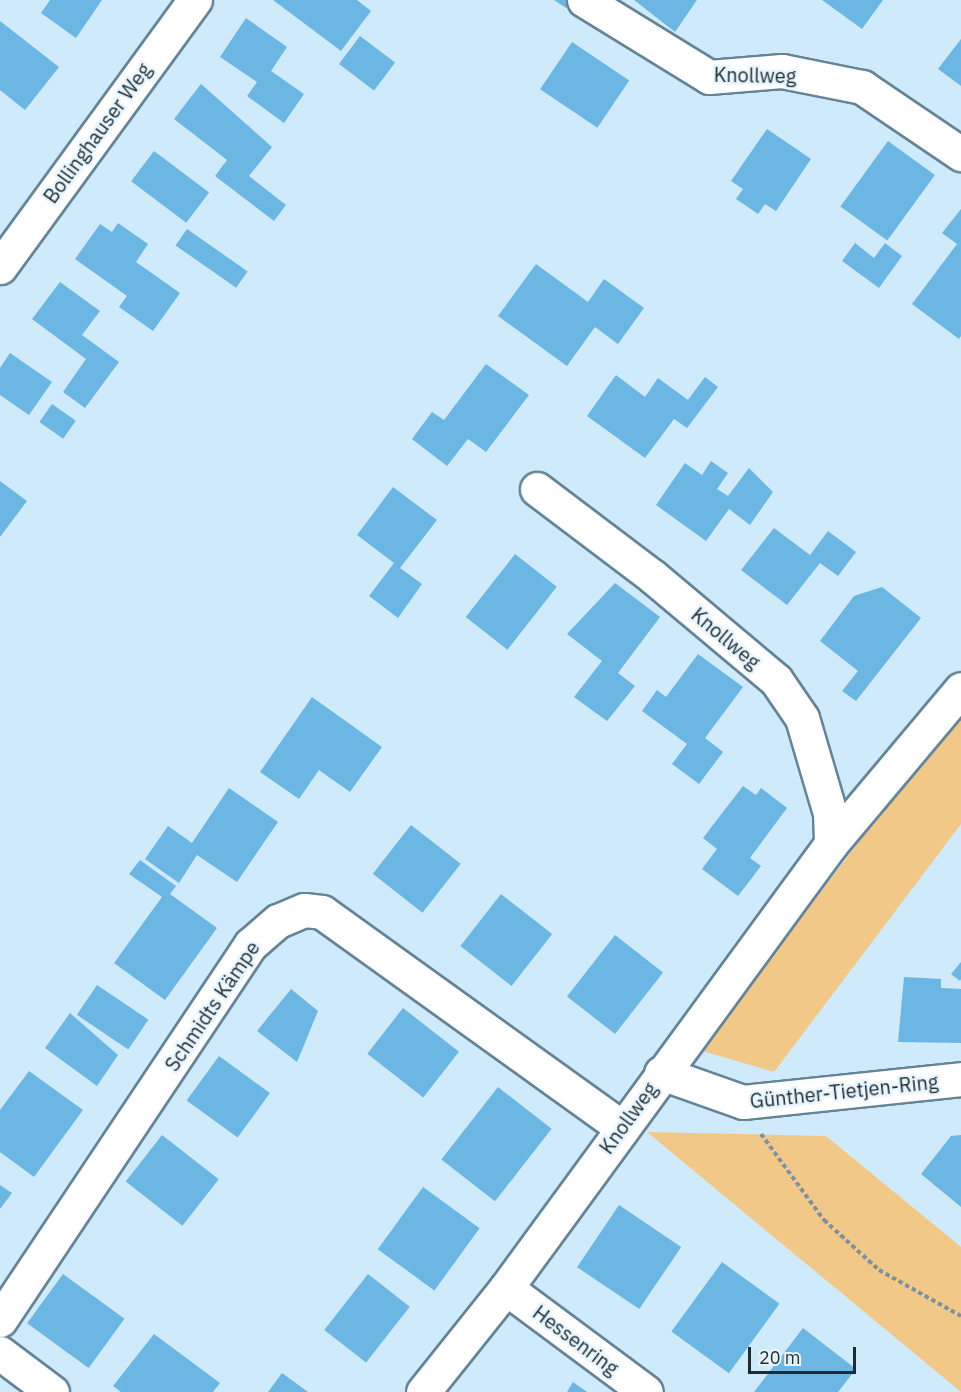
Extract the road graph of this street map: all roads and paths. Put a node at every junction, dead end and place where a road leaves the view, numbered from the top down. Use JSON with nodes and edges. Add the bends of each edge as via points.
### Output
{"nodes":[{"id":1,"x":195,"y":0,"type":"edge"},
{"id":2,"x":584,"y":0,"type":"edge"},
{"id":3,"x":961,"y":154,"type":"edge"},
{"id":4,"x":0,"y":267,"type":"edge"},
{"id":5,"x":537,"y":489,"type":"dead end"},
{"id":6,"x":961,"y":689,"type":"edge"},
{"id":7,"x":831,"y":844,"type":"junction"},
{"id":8,"x":661,"y":1073,"type":"junction"},
{"id":9,"x":961,"y":1079,"type":"edge"},
{"id":10,"x":743,"y":1102,"type":"junction"},
{"id":11,"x":621,"y":1127,"type":"junction"},
{"id":12,"x":507,"y":1288,"type":"junction"},
{"id":13,"x":961,"y":1316,"type":"edge"},
{"id":14,"x":0,"y":1320,"type":"edge"},
{"id":15,"x":0,"y":1353,"type":"edge"},
{"id":16,"x":52,"y":1392,"type":"edge"},
{"id":17,"x":423,"y":1392,"type":"edge"},
{"id":18,"x":646,"y":1392,"type":"edge"}],
"edges":[{"from":1,"to":4,"type":"street","name":"Bollinghauser Weg"},
{"from":2,"to":3,"type":"street","name":"Knollweg","via":[[709,77],[782,71],[862,87]]},
{"from":5,"to":7,"type":"street","name":"Knollweg","via":[[652,576],[776,681],[801,718],[830,813]]},
{"from":6,"to":7,"type":"street","name":"Knollweg"},
{"from":7,"to":8,"type":"street","name":"Knollweg"},
{"from":8,"to":10,"type":"street","name":"Günther-Tietjen-Ring"},
{"from":8,"to":11,"type":"street","name":"Knollweg"},
{"from":9,"to":10,"type":"street","name":"Günther-Tietjen-Ring"},
{"from":10,"to":13,"type":"path","via":[[773,1156],[824,1220],[879,1270]]},
{"from":11,"to":12,"type":"street","name":"Knollweg"},
{"from":11,"to":14,"type":"street","name":"Schmidts Kämpe","via":[[331,917],[304,910],[278,921],[250,945]]},
{"from":12,"to":17,"type":"street","name":"Knollweg"},
{"from":12,"to":18,"type":"street","name":"Hessenring"},
{"from":15,"to":16,"type":"street"}]}
